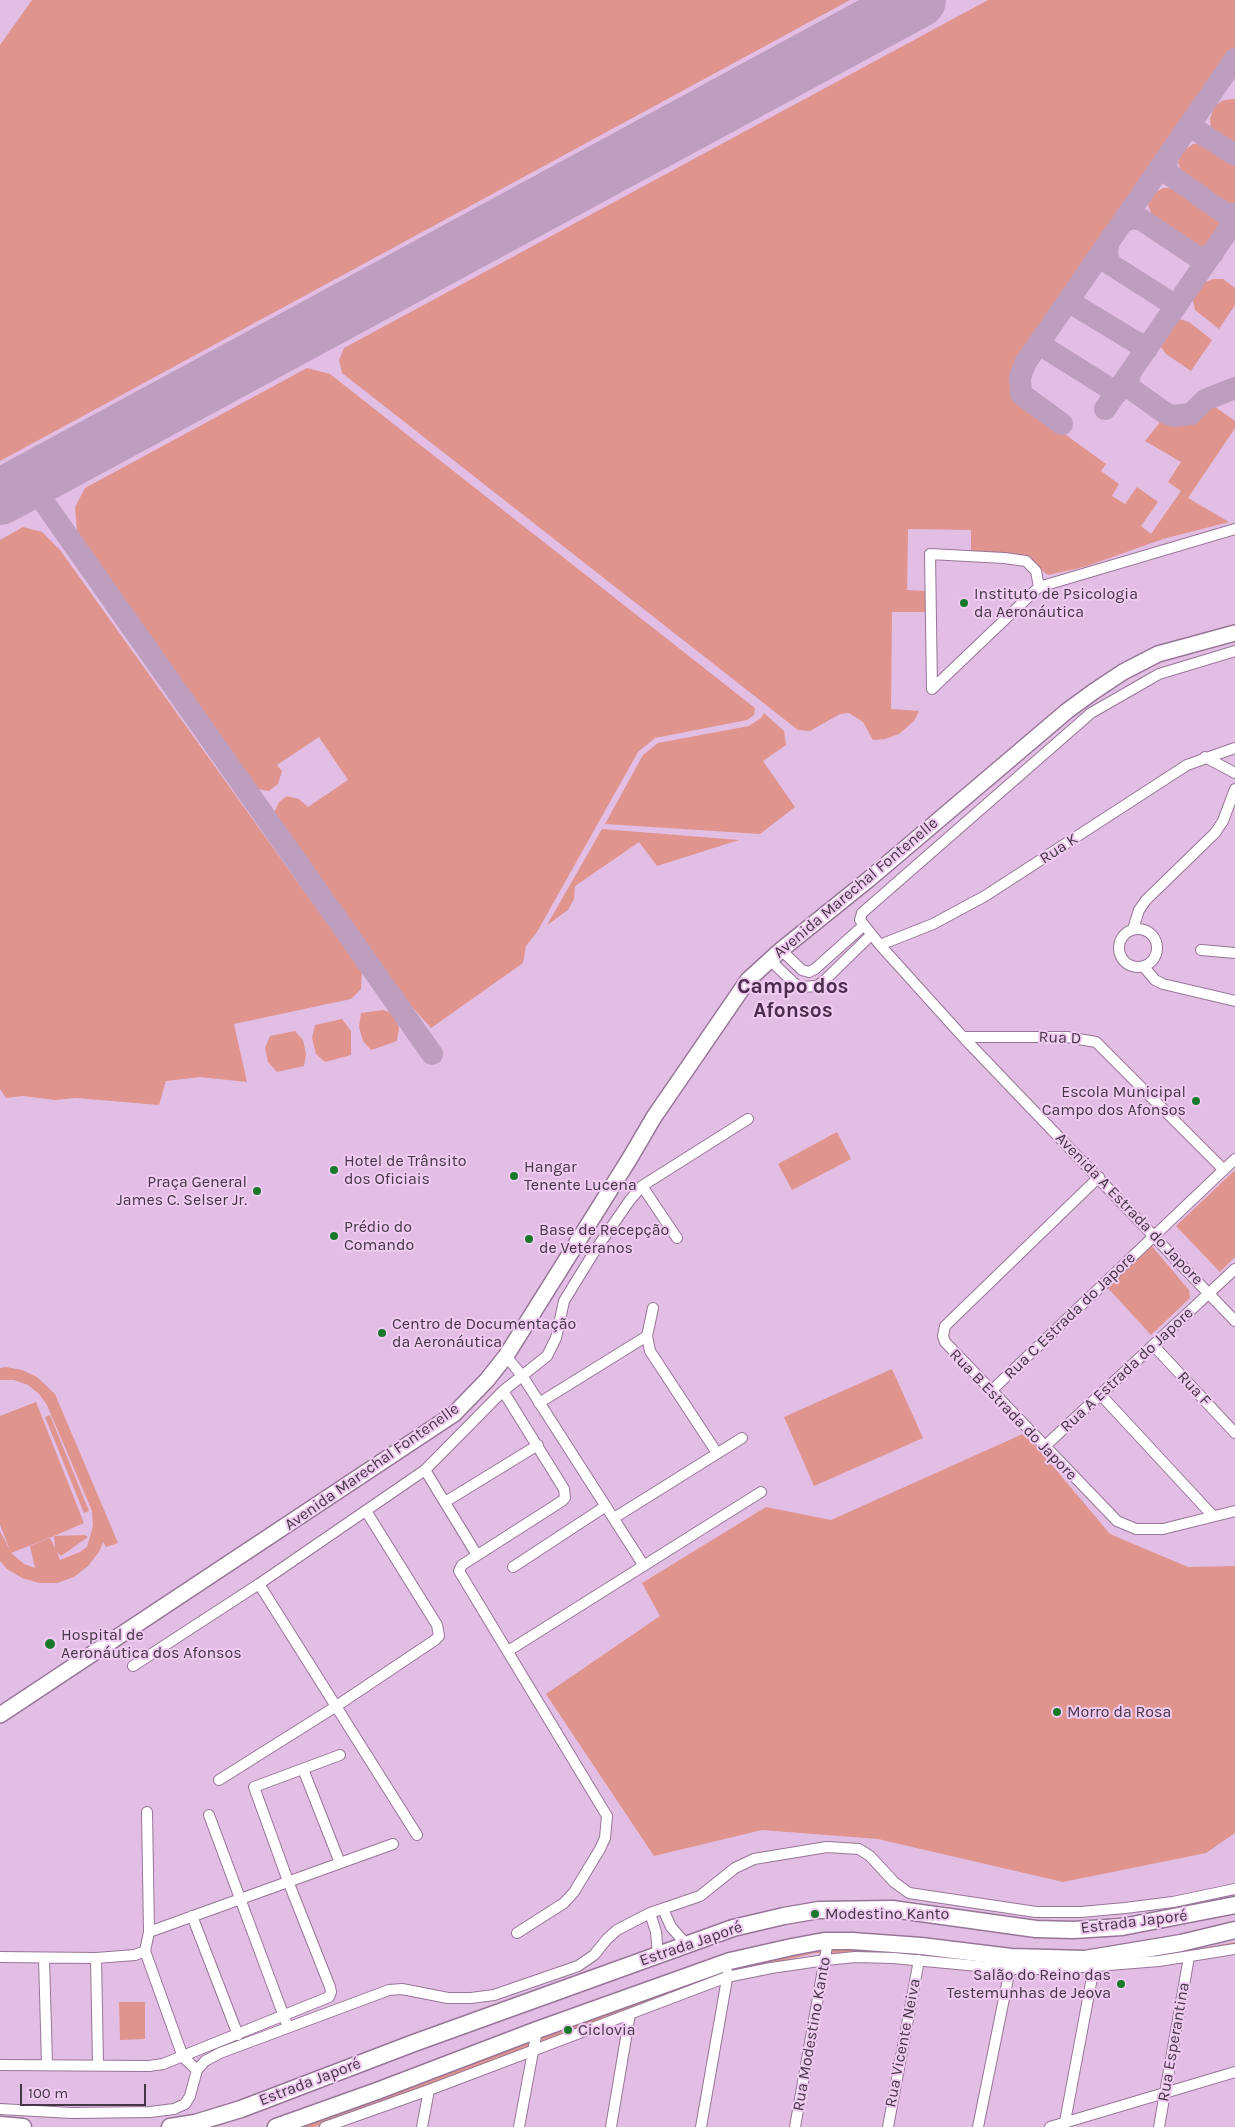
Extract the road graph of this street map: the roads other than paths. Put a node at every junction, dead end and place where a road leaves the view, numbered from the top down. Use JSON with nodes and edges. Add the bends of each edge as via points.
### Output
{"nodes":[{"id":1,"x":1235,"y":529,"type":"edge"},
{"id":2,"x":1039,"y":587,"type":"junction"},
{"id":3,"x":1235,"y":633,"type":"edge"},
{"id":4,"x":1235,"y":651,"type":"edge"},
{"id":5,"x":1235,"y":748,"type":"edge"},
{"id":6,"x":1205,"y":757,"type":"junction"},
{"id":7,"x":1235,"y":773,"type":"edge"},
{"id":8,"x":1235,"y":789,"type":"edge"},
{"id":9,"x":862,"y":924,"type":"junction"},
{"id":10,"x":1133,"y":929,"type":"junction"},
{"id":11,"x":871,"y":935,"type":"junction"},
{"id":12,"x":842,"y":944,"type":"junction"},
{"id":13,"x":880,"y":945,"type":"junction"},
{"id":14,"x":1201,"y":950,"type":"dead end"},
{"id":15,"x":1235,"y":953,"type":"edge"},
{"id":16,"x":851,"y":954,"type":"junction"},
{"id":17,"x":776,"y":955,"type":"junction"},
{"id":18,"x":1144,"y":967,"type":"junction"},
{"id":19,"x":808,"y":972,"type":"junction"},
{"id":20,"x":810,"y":987,"type":"junction"},
{"id":21,"x":1235,"y":1001,"type":"edge"},
{"id":22,"x":963,"y":1037,"type":"junction"},
{"id":23,"x":748,"y":1120,"type":"dead end"},
{"id":24,"x":1235,"y":1159,"type":"edge"},
{"id":25,"x":1224,"y":1170,"type":"junction"},
{"id":26,"x":1100,"y":1177,"type":"junction"},
{"id":27,"x":642,"y":1186,"type":"junction"},
{"id":28,"x":1154,"y":1236,"type":"junction"},
{"id":29,"x":677,"y":1238,"type":"dead end"},
{"id":30,"x":1235,"y":1269,"type":"edge"},
{"id":31,"x":1209,"y":1294,"type":"junction"},
{"id":32,"x":653,"y":1308,"type":"dead end"},
{"id":33,"x":1235,"y":1321,"type":"edge"},
{"id":34,"x":647,"y":1336,"type":"junction"},
{"id":35,"x":1153,"y":1345,"type":"junction"},
{"id":36,"x":506,"y":1356,"type":"junction"},
{"id":37,"x":523,"y":1377,"type":"junction"},
{"id":38,"x":503,"y":1391,"type":"junction"},
{"id":39,"x":991,"y":1391,"type":"junction"},
{"id":40,"x":1100,"y":1394,"type":"junction"},
{"id":41,"x":539,"y":1403,"type":"junction"},
{"id":42,"x":1235,"y":1433,"type":"edge"},
{"id":43,"x":742,"y":1438,"type":"dead end"},
{"id":44,"x":538,"y":1445,"type":"junction"},
{"id":45,"x":1044,"y":1447,"type":"junction"},
{"id":46,"x":717,"y":1453,"type":"junction"},
{"id":47,"x":425,"y":1470,"type":"junction"},
{"id":48,"x":761,"y":1492,"type":"dead end"},
{"id":49,"x":445,"y":1502,"type":"junction"},
{"id":50,"x":606,"y":1506,"type":"junction"},
{"id":51,"x":366,"y":1511,"type":"junction"},
{"id":52,"x":1235,"y":1511,"type":"edge"},
{"id":53,"x":1213,"y":1516,"type":"junction"},
{"id":54,"x":614,"y":1518,"type":"junction"},
{"id":55,"x":477,"y":1555,"type":"junction"},
{"id":56,"x":644,"y":1566,"type":"junction"},
{"id":57,"x":513,"y":1567,"type":"dead end"},
{"id":58,"x":259,"y":1584,"type":"junction"},
{"id":59,"x":508,"y":1651,"type":"junction"},
{"id":60,"x":134,"y":1666,"type":"dead end"},
{"id":61,"x":335,"y":1707,"type":"junction"},
{"id":62,"x":0,"y":1715,"type":"edge"},
{"id":63,"x":340,"y":1755,"type":"dead end"},
{"id":64,"x":303,"y":1769,"type":"junction"},
{"id":65,"x":219,"y":1780,"type":"dead end"},
{"id":66,"x":147,"y":1812,"type":"dead end"},
{"id":67,"x":209,"y":1815,"type":"dead end"},
{"id":68,"x":417,"y":1835,"type":"dead end"},
{"id":69,"x":394,"y":1844,"type":"dead end"},
{"id":70,"x":340,"y":1863,"type":"junction"},
{"id":71,"x":288,"y":1881,"type":"junction"},
{"id":72,"x":1235,"y":1889,"type":"edge"},
{"id":73,"x":240,"y":1898,"type":"junction"},
{"id":74,"x":1235,"y":1905,"type":"edge"},
{"id":75,"x":663,"y":1909,"type":"junction"},
{"id":76,"x":650,"y":1913,"type":"junction"},
{"id":77,"x":192,"y":1916,"type":"junction"},
{"id":78,"x":1235,"y":1930,"type":"edge"},
{"id":79,"x":149,"y":1932,"type":"junction"},
{"id":80,"x":517,"y":1933,"type":"dead end"},
{"id":81,"x":828,"y":1941,"type":"junction"},
{"id":82,"x":687,"y":1945,"type":"junction"},
{"id":83,"x":1235,"y":1948,"type":"edge"},
{"id":84,"x":145,"y":1951,"type":"junction"},
{"id":85,"x":658,"y":1955,"type":"junction"},
{"id":86,"x":0,"y":1957,"type":"edge"},
{"id":87,"x":1189,"y":1957,"type":"junction"},
{"id":88,"x":44,"y":1958,"type":"junction"},
{"id":89,"x":96,"y":1958,"type":"junction"},
{"id":90,"x":826,"y":1960,"type":"junction"},
{"id":91,"x":919,"y":1960,"type":"junction"},
{"id":92,"x":1094,"y":1968,"type":"junction"},
{"id":93,"x":729,"y":1969,"type":"junction"},
{"id":94,"x":1010,"y":1969,"type":"junction"},
{"id":95,"x":630,"y":2014,"type":"junction"},
{"id":96,"x":284,"y":2016,"type":"junction"},
{"id":97,"x":288,"y":2028,"type":"junction"},
{"id":98,"x":537,"y":2030,"type":"junction"},
{"id":99,"x":238,"y":2035,"type":"junction"},
{"id":100,"x":534,"y":2050,"type":"junction"},
{"id":101,"x":183,"y":2057,"type":"junction"},
{"id":102,"x":47,"y":2064,"type":"junction"},
{"id":103,"x":98,"y":2064,"type":"junction"},
{"id":104,"x":0,"y":2065,"type":"edge"},
{"id":105,"x":197,"y":2070,"type":"junction"},
{"id":106,"x":1235,"y":2072,"type":"edge"},
{"id":107,"x":429,"y":2090,"type":"junction"},
{"id":108,"x":1165,"y":2093,"type":"junction"},
{"id":109,"x":334,"y":2106,"type":"junction"},
{"id":110,"x":0,"y":2108,"type":"edge"},
{"id":111,"x":0,"y":2125,"type":"edge"},
{"id":112,"x":1065,"y":2125,"type":"edge"},
{"id":113,"x":329,"y":2126,"type":"edge"},
{"id":114,"x":23,"y":2127,"type":"edge"},
{"id":115,"x":170,"y":2127,"type":"edge"},
{"id":116,"x":276,"y":2127,"type":"edge"},
{"id":117,"x":422,"y":2127,"type":"edge"},
{"id":118,"x":519,"y":2127,"type":"edge"},
{"id":119,"x":610,"y":2127,"type":"edge"},
{"id":120,"x":701,"y":2127,"type":"edge"},
{"id":121,"x":795,"y":2127,"type":"edge"},
{"id":122,"x":888,"y":2127,"type":"edge"},
{"id":123,"x":978,"y":2127,"type":"edge"},
{"id":124,"x":1050,"y":2127,"type":"edge"},
{"id":125,"x":1158,"y":2127,"type":"edge"}],
"edges":[{"from":1,"to":2,"type":"street"},
{"from":2,"to":2,"type":"street","via":[[961,662],[932,689],[930,554],[1026,561],[1036,571]]},
{"from":3,"to":17,"type":"main road","name":"Avenida Marechal Fontenelle","via":[[1158,654],[1092,692]]},
{"from":4,"to":9,"type":"street","via":[[1159,674],[1091,713],[862,913]]},
{"from":5,"to":6,"type":"street","name":"Rua K"},
{"from":6,"to":7,"type":"street"},
{"from":6,"to":13,"type":"street","name":"Rua K","via":[[1187,765],[985,896],[933,924]]},
{"from":8,"to":10,"type":"street","via":[[1215,833],[1146,900]]},
{"from":9,"to":11,"type":"street","name":"Avenida A Estrada do Japore"},
{"from":9,"to":12,"type":"street"},
{"from":10,"to":18,"type":"street","via":[[1144,929],[1156,940],[1156,956]]},
{"from":10,"to":18,"type":"street","via":[[1120,938],[1120,957],[1135,968]]},
{"from":11,"to":13,"type":"street","name":"Avenida A Estrada do Japore"},
{"from":11,"to":16,"type":"street"},
{"from":12,"to":16,"type":"street"},
{"from":12,"to":19,"type":"street"},
{"from":13,"to":22,"type":"street","name":"Avenida A Estrada do Japore"},
{"from":14,"to":15,"type":"street"},
{"from":16,"to":20,"type":"street","via":[[824,981]]},
{"from":17,"to":19,"type":"street"},
{"from":17,"to":20,"type":"street","via":[[794,984]]},
{"from":17,"to":36,"type":"main road","name":"Avenida Marechal Fontenelle","via":[[736,994],[654,1117]]},
{"from":18,"to":21,"type":"street","via":[[1163,984]]},
{"from":19,"to":20,"type":"street"},
{"from":22,"to":25,"type":"street","name":"Rua D","via":[[1067,1037],[1096,1042]]},
{"from":22,"to":26,"type":"street","name":"Avenida A Estrada do Japore"},
{"from":23,"to":27,"type":"street"},
{"from":24,"to":25,"type":"street","name":"Rua C Estrada do Japore"},
{"from":25,"to":28,"type":"street","name":"Rua C Estrada do Japore"},
{"from":26,"to":28,"type":"street","name":"Avenida A Estrada do Japore"},
{"from":26,"to":39,"type":"street","name":"Rua B Estrada do Japore","via":[[945,1326],[945,1342]]},
{"from":27,"to":29,"type":"street"},
{"from":27,"to":37,"type":"street","via":[[596,1249],[564,1301],[556,1338],[547,1356]]},
{"from":28,"to":31,"type":"street","name":"Avenida A Estrada do Japore"},
{"from":28,"to":39,"type":"street","name":"Rua C Estrada do Japore"},
{"from":30,"to":31,"type":"street","name":"Rua A Estrada do Japore"},
{"from":31,"to":33,"type":"street","name":"Avenida A Estrada do Japore"},
{"from":31,"to":35,"type":"street","name":"Rua A Estrada do Japore"},
{"from":32,"to":34,"type":"street"},
{"from":34,"to":41,"type":"street"},
{"from":34,"to":46,"type":"street","via":[[650,1350]]},
{"from":35,"to":40,"type":"street","name":"Rua A Estrada do Japore"},
{"from":35,"to":42,"type":"street","name":"Rua F"},
{"from":36,"to":37,"type":"street"},
{"from":36,"to":62,"type":"main road","name":"Avenida Marechal Fontenelle","via":[[454,1414]]},
{"from":37,"to":38,"type":"street"},
{"from":37,"to":41,"type":"street"},
{"from":38,"to":44,"type":"street"},
{"from":38,"to":47,"type":"street"},
{"from":39,"to":45,"type":"street","name":"Rua B Estrada do Japore"},
{"from":40,"to":45,"type":"street","name":"Rua A Estrada do Japore"},
{"from":40,"to":53,"type":"street"},
{"from":41,"to":50,"type":"street"},
{"from":43,"to":46,"type":"street"},
{"from":44,"to":49,"type":"street"},
{"from":44,"to":55,"type":"street","via":[[564,1489],[565,1498]]},
{"from":45,"to":53,"type":"street","name":"Rua B Estrada do Japore","via":[[1099,1504],[1126,1525],[1136,1529],[1164,1530]]},
{"from":46,"to":54,"type":"street"},
{"from":47,"to":49,"type":"street"},
{"from":47,"to":51,"type":"street"},
{"from":48,"to":56,"type":"street"},
{"from":49,"to":55,"type":"street"},
{"from":50,"to":54,"type":"street"},
{"from":50,"to":57,"type":"street"},
{"from":51,"to":58,"type":"street"},
{"from":51,"to":61,"type":"street","via":[[437,1625],[439,1636]]},
{"from":52,"to":53,"type":"street","name":"Rua B Estrada do Japore"},
{"from":54,"to":56,"type":"street"},
{"from":55,"to":59,"type":"street","via":[[460,1568],[460,1575]]},
{"from":56,"to":59,"type":"street"},
{"from":58,"to":60,"type":"street"},
{"from":58,"to":61,"type":"street"},
{"from":59,"to":80,"type":"street","via":[[607,1816],[600,1849],[574,1892],[564,1903]]},
{"from":61,"to":65,"type":"street"},
{"from":61,"to":68,"type":"street"},
{"from":63,"to":64,"type":"street"},
{"from":64,"to":70,"type":"street"},
{"from":64,"to":71,"type":"street","via":[[254,1787]]},
{"from":66,"to":79,"type":"street"},
{"from":67,"to":73,"type":"street"},
{"from":69,"to":70,"type":"street"},
{"from":70,"to":71,"type":"street"},
{"from":71,"to":73,"type":"street"},
{"from":71,"to":96,"type":"street","via":[[331,1992],[325,2000]]},
{"from":72,"to":75,"type":"street","via":[[1125,1908],[1036,1912],[909,1893],[870,1856],[859,1850],[827,1847],[754,1859],[736,1868],[700,1896]]},
{"from":73,"to":77,"type":"street"},
{"from":73,"to":96,"type":"street"},
{"from":74,"to":82,"type":"main road","name":"Estrada Japoré","via":[[1122,1927],[1073,1930],[1036,1929],[892,1910],[819,1910],[733,1928]]},
{"from":75,"to":76,"type":"street"},
{"from":75,"to":82,"type":"street","via":[[671,1927]]},
{"from":76,"to":85,"type":"street"},
{"from":76,"to":97,"type":"street","via":[[617,1930],[594,1955],[578,1966],[494,1995],[448,1998],[395,1989]]},
{"from":77,"to":79,"type":"street"},
{"from":77,"to":99,"type":"street"},
{"from":78,"to":81,"type":"main road","name":"Estrada Japoré","via":[[1181,1943],[1085,1959],[1011,1957],[899,1944]]},
{"from":79,"to":84,"type":"street"},
{"from":81,"to":90,"type":"street","name":"Rua Modestino Kanto"},
{"from":81,"to":93,"type":"main road","name":"Estrada Japoré","via":[[792,1947]]},
{"from":82,"to":85,"type":"main road","name":"Estrada Japoré"},
{"from":83,"to":87,"type":"street","name":"Estrada Japoré"},
{"from":84,"to":89,"type":"street","via":[[135,1955]]},
{"from":84,"to":101,"type":"street"},
{"from":85,"to":115,"type":"main road","name":"Estrada Japoré","via":[[241,2109]]},
{"from":86,"to":88,"type":"street"},
{"from":87,"to":92,"type":"street","name":"Estrada Japoré"},
{"from":87,"to":108,"type":"street","name":"Rua Esperantina"},
{"from":88,"to":89,"type":"street"},
{"from":88,"to":102,"type":"street"},
{"from":89,"to":103,"type":"street"},
{"from":90,"to":91,"type":"street","name":"Estrada Japoré","via":[[865,1957]]},
{"from":90,"to":93,"type":"street","name":"Estrada Japoré"},
{"from":90,"to":121,"type":"street","name":"Rua Modestino Kanto"},
{"from":91,"to":94,"type":"street","name":"Estrada Japoré"},
{"from":91,"to":122,"type":"street","name":"Rua Vicente Neiva"},
{"from":92,"to":94,"type":"street","name":"Estrada Japoré"},
{"from":92,"to":112,"type":"street"},
{"from":93,"to":95,"type":"street","name":"Estrada Japoré"},
{"from":93,"to":98,"type":"main road","name":"Estrada Japoré"},
{"from":93,"to":120,"type":"street"},
{"from":94,"to":123,"type":"street"},
{"from":95,"to":100,"type":"street","name":"Estrada Japoré"},
{"from":95,"to":119,"type":"street"},
{"from":96,"to":97,"type":"street"},
{"from":96,"to":99,"type":"street"},
{"from":97,"to":105,"type":"street","via":[[220,2052]]},
{"from":98,"to":100,"type":"street"},
{"from":98,"to":109,"type":"main road","name":"Estrada Japoré"},
{"from":99,"to":101,"type":"street"},
{"from":100,"to":107,"type":"street","name":"Estrada Japoré"},
{"from":100,"to":118,"type":"street"},
{"from":101,"to":103,"type":"street","via":[[150,2066]]},
{"from":101,"to":105,"type":"street"},
{"from":102,"to":103,"type":"street"},
{"from":102,"to":104,"type":"street"},
{"from":105,"to":110,"type":"street","via":[[190,2096],[185,2104],[174,2109],[72,2113]]},
{"from":106,"to":108,"type":"street"},
{"from":107,"to":113,"type":"street","name":"Estrada Japoré"},
{"from":107,"to":117,"type":"street"},
{"from":108,"to":112,"type":"street"},
{"from":108,"to":125,"type":"street","name":"Rua Esperantina"},
{"from":109,"to":113,"type":"street"},
{"from":109,"to":116,"type":"main road","name":"Estrada Japoré"},
{"from":111,"to":114,"type":"main road"},
{"from":112,"to":124,"type":"street"}]}
